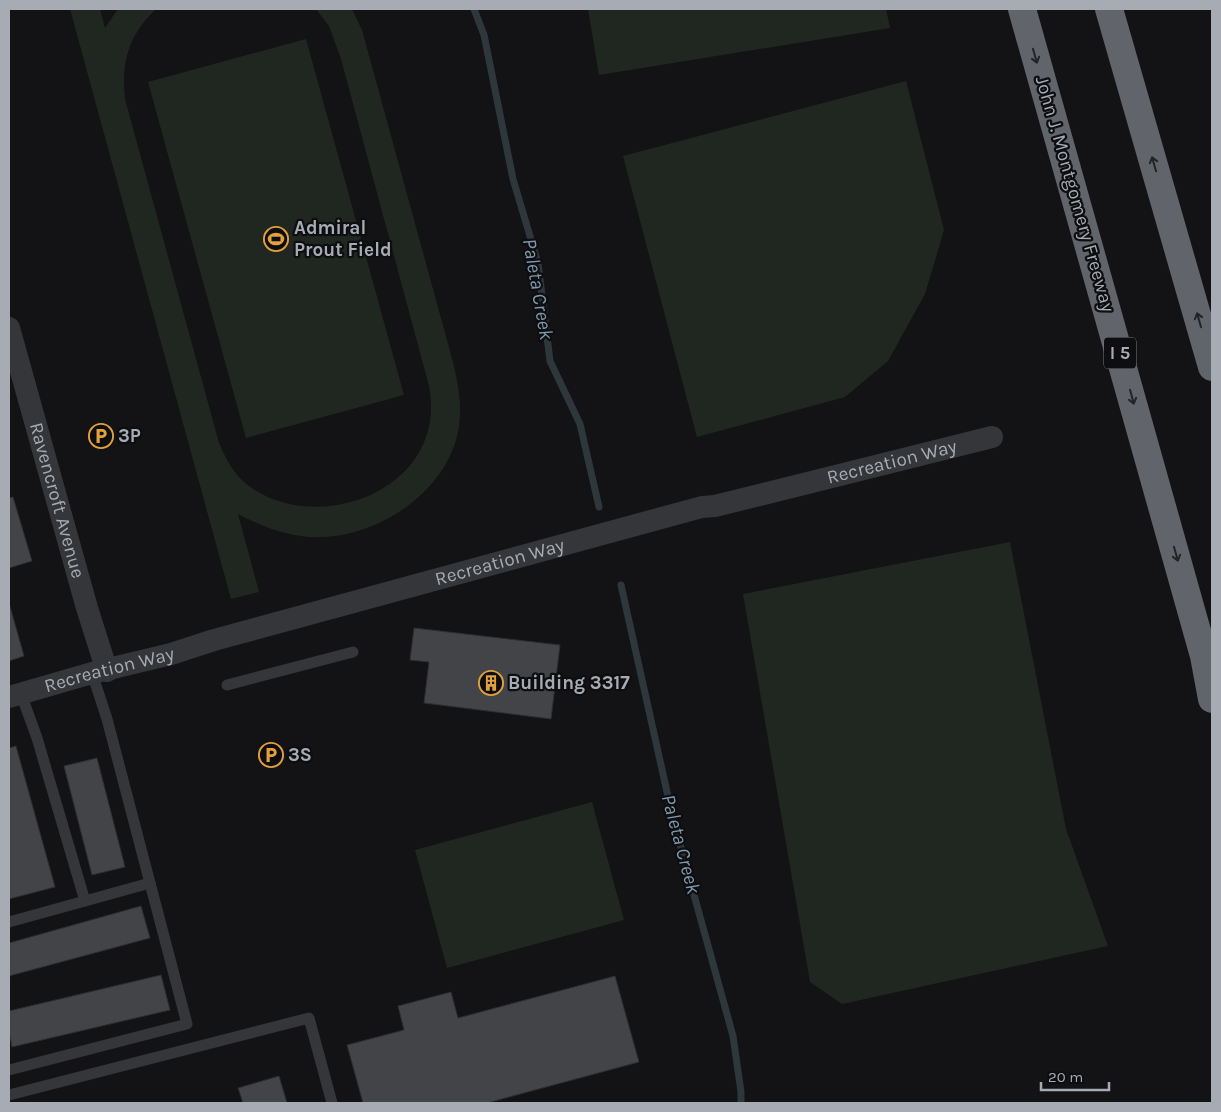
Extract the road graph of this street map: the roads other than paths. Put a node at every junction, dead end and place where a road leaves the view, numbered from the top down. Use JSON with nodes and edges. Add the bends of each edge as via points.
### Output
{"nodes":[{"id":1,"x":1022,"y":9,"type":"edge"},
{"id":2,"x":1109,"y":9,"type":"edge"},
{"id":3,"x":9,"y":328,"type":"edge"},
{"id":4,"x":1212,"y":367,"type":"edge"},
{"id":5,"x":992,"y":437,"type":"dead end"},
{"id":6,"x":353,"y":652,"type":"dead end"},
{"id":7,"x":100,"y":672,"type":"junction"},
{"id":8,"x":227,"y":685,"type":"dead end"},
{"id":9,"x":15,"y":696,"type":"edge"},
{"id":10,"x":1212,"y":699,"type":"edge"},
{"id":11,"x":150,"y":883,"type":"junction"},
{"id":12,"x":85,"y":901,"type":"junction"},
{"id":13,"x":9,"y":922,"type":"edge"},
{"id":14,"x":9,"y":1070,"type":"edge"},
{"id":15,"x":9,"y":1095,"type":"edge"},
{"id":16,"x":332,"y":1103,"type":"edge"}],
"edges":[{"from":1,"to":10,"type":"highway","name":"John J. Montgomery Freeway","number":"I 5","one_way":true,"via":[[1204,656]]},
{"from":4,"to":2,"type":"highway","one_way":true},
{"from":3,"to":7,"type":"street","name":"Ravencroft Avenue","via":[[87,608]]},
{"from":5,"to":7,"type":"street","name":"Recreation Way","via":[[702,507]]},
{"from":6,"to":8,"type":"lane"},
{"from":7,"to":9,"type":"street","name":"Recreation Way"},
{"from":7,"to":11,"type":"lane","via":[[107,719]]},
{"from":9,"to":12,"type":"lane","via":[[38,738]]},
{"from":11,"to":12,"type":"lane"},
{"from":11,"to":14,"type":"lane","via":[[187,1024]]},
{"from":12,"to":13,"type":"lane"},
{"from":15,"to":16,"type":"lane","via":[[309,1018]]}]}
